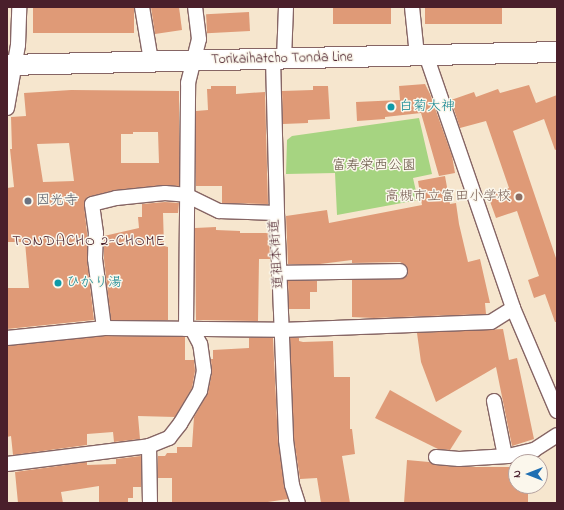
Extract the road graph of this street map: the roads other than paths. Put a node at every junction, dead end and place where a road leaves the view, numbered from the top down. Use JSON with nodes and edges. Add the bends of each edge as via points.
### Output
{"nodes":[{"id":1,"x":19,"y":7,"type":"edge"},
{"id":2,"x":142,"y":7,"type":"edge"},
{"id":3,"x":196,"y":7,"type":"edge"},
{"id":4,"x":286,"y":7,"type":"edge"},
{"id":5,"x":412,"y":7,"type":"edge"},
{"id":6,"x":557,"y":52,"type":"edge"},
{"id":7,"x":422,"y":55,"type":"junction"},
{"id":8,"x":278,"y":59,"type":"junction"},
{"id":9,"x":151,"y":61,"type":"junction"},
{"id":10,"x":193,"y":61,"type":"junction"},
{"id":11,"x":11,"y":65,"type":"edge"},
{"id":12,"x":7,"y":108,"type":"edge"},
{"id":13,"x":186,"y":195,"type":"junction"},
{"id":14,"x":278,"y":213,"type":"junction"},
{"id":15,"x":400,"y":271,"type":"dead end"},
{"id":16,"x":280,"y":273,"type":"junction"},
{"id":17,"x":513,"y":308,"type":"junction"},
{"id":18,"x":104,"y":328,"type":"junction"},
{"id":19,"x":189,"y":329,"type":"junction"},
{"id":20,"x":281,"y":330,"type":"junction"},
{"id":21,"x":7,"y":338,"type":"edge"},
{"id":22,"x":494,"y":401,"type":"dead end"},
{"id":23,"x":557,"y":411,"type":"edge"},
{"id":24,"x":557,"y":435,"type":"edge"},
{"id":25,"x":149,"y":446,"type":"junction"},
{"id":26,"x":505,"y":456,"type":"junction"},
{"id":27,"x":436,"y":457,"type":"dead end"},
{"id":28,"x":7,"y":464,"type":"edge"},
{"id":29,"x":150,"y":503,"type":"edge"},
{"id":30,"x":298,"y":503,"type":"edge"}],
"edges":[{"from":1,"to":11,"type":"street","via":[[18,45]]},
{"from":2,"to":9,"type":"street"},
{"from":3,"to":10,"type":"street","via":[[198,39]]},
{"from":4,"to":8,"type":"street"},
{"from":5,"to":7,"type":"street"},
{"from":6,"to":7,"type":"main road","name":"Torikaihatcho Tonda Line"},
{"from":7,"to":8,"type":"main road","name":"Torikaihatcho Tonda Line"},
{"from":7,"to":17,"type":"street"},
{"from":8,"to":10,"type":"main road","name":"Torikaihatcho Tonda Line"},
{"from":8,"to":14,"type":"street"},
{"from":9,"to":10,"type":"main road","name":"Torikaihatcho Tonda Line"},
{"from":9,"to":11,"type":"main road","name":"Torikaihatcho Tonda Line"},
{"from":10,"to":13,"type":"street","via":[[188,83]]},
{"from":11,"to":12,"type":"street"},
{"from":13,"to":14,"type":"street","name":"道祖本街道","via":[[219,211]]},
{"from":13,"to":18,"type":"street","via":[[151,194],[92,204],[96,233],[95,259]]},
{"from":13,"to":19,"type":"street"},
{"from":14,"to":16,"type":"street","name":"道祖本街道"},
{"from":15,"to":16,"type":"street"},
{"from":16,"to":20,"type":"street","name":"道祖本街道"},
{"from":17,"to":20,"type":"street","via":[[491,322]]},
{"from":17,"to":23,"type":"street"},
{"from":18,"to":19,"type":"street"},
{"from":18,"to":21,"type":"street"},
{"from":19,"to":20,"type":"street"},
{"from":19,"to":25,"type":"street","via":[[200,344],[204,371],[200,391],[180,424],[168,438]]},
{"from":20,"to":30,"type":"street","name":"道祖本街道","via":[[287,447],[292,484]]},
{"from":22,"to":26,"type":"street"},
{"from":24,"to":26,"type":"street","via":[[534,450]]},
{"from":25,"to":28,"type":"street"},
{"from":25,"to":29,"type":"street"},
{"from":26,"to":27,"type":"street","via":[[459,459]]}]}
